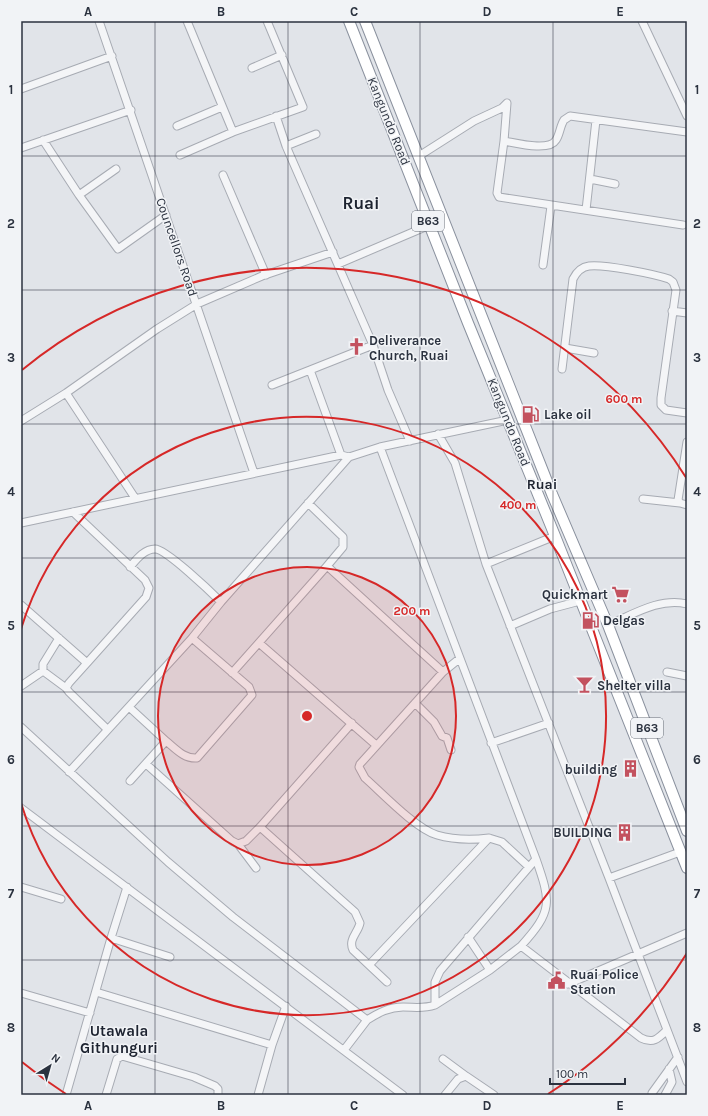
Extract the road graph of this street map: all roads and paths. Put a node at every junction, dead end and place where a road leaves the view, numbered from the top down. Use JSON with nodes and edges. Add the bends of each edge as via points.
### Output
{"nodes":[{"id":1,"x":99,"y":21,"type":"edge"},
{"id":2,"x":187,"y":21,"type":"edge"},
{"id":3,"x":268,"y":21,"type":"edge"},
{"id":4,"x":349,"y":21,"type":"edge"},
{"id":5,"x":365,"y":21,"type":"edge"},
{"id":6,"x":642,"y":21,"type":"edge"},
{"id":7,"x":282,"y":55,"type":"junction"},
{"id":8,"x":112,"y":56,"type":"junction"},
{"id":9,"x":252,"y":68,"type":"dead end"},
{"id":10,"x":21,"y":89,"type":"edge"},
{"id":11,"x":222,"y":107,"type":"junction"},
{"id":12,"x":131,"y":110,"type":"junction"},
{"id":13,"x":276,"y":116,"type":"junction"},
{"id":14,"x":687,"y":116,"type":"edge"},
{"id":15,"x":596,"y":120,"type":"junction"},
{"id":16,"x":177,"y":126,"type":"dead end"},
{"id":17,"x":233,"y":132,"type":"junction"},
{"id":18,"x":687,"y":132,"type":"edge"},
{"id":19,"x":316,"y":134,"type":"dead end"},
{"id":20,"x":44,"y":140,"type":"junction"},
{"id":21,"x":504,"y":141,"type":"junction"},
{"id":22,"x":286,"y":146,"type":"junction"},
{"id":23,"x":21,"y":148,"type":"edge"},
{"id":24,"x":180,"y":155,"type":"dead end"},
{"id":25,"x":419,"y":156,"type":"junction"},
{"id":26,"x":116,"y":169,"type":"dead end"},
{"id":27,"x":223,"y":175,"type":"dead end"},
{"id":28,"x":590,"y":179,"type":"junction"},
{"id":29,"x":615,"y":184,"type":"dead end"},
{"id":30,"x":79,"y":195,"type":"junction"},
{"id":31,"x":551,"y":206,"type":"junction"},
{"id":32,"x":586,"y":210,"type":"junction"},
{"id":33,"x":166,"y":215,"type":"junction"},
{"id":34,"x":683,"y":225,"type":"dead end"},
{"id":35,"x":425,"y":227,"type":"dead end"},
{"id":36,"x":333,"y":252,"type":"junction"},
{"id":37,"x":338,"y":264,"type":"junction"},
{"id":38,"x":543,"y":265,"type":"dead end"},
{"id":39,"x":266,"y":275,"type":"junction"},
{"id":40,"x":197,"y":304,"type":"junction"},
{"id":41,"x":672,"y":311,"type":"junction"},
{"id":42,"x":687,"y":313,"type":"edge"},
{"id":43,"x":373,"y":345,"type":"junction"},
{"id":44,"x":565,"y":348,"type":"junction"},
{"id":45,"x":594,"y":353,"type":"dead end"},
{"id":46,"x":562,"y":369,"type":"dead end"},
{"id":47,"x":310,"y":370,"type":"junction"},
{"id":48,"x":272,"y":384,"type":"dead end"},
{"id":49,"x":66,"y":393,"type":"junction"},
{"id":50,"x":687,"y":413,"type":"edge"},
{"id":51,"x":22,"y":418,"type":"edge"},
{"id":52,"x":508,"y":420,"type":"junction"},
{"id":53,"x":438,"y":434,"type":"junction"},
{"id":54,"x":410,"y":441,"type":"junction"},
{"id":55,"x":687,"y":442,"type":"edge"},
{"id":56,"x":380,"y":447,"type":"junction"},
{"id":57,"x":341,"y":455,"type":"junction"},
{"id":58,"x":349,"y":457,"type":"junction"},
{"id":59,"x":254,"y":473,"type":"junction"},
{"id":60,"x":135,"y":498,"type":"junction"},
{"id":61,"x":643,"y":499,"type":"dead end"},
{"id":62,"x":308,"y":503,"type":"junction"},
{"id":63,"x":683,"y":504,"type":"edge"},
{"id":64,"x":73,"y":512,"type":"junction"},
{"id":65,"x":21,"y":523,"type":"edge"},
{"id":66,"x":555,"y":536,"type":"junction"},
{"id":67,"x":486,"y":564,"type":"junction"},
{"id":68,"x":327,"y":566,"type":"junction"},
{"id":69,"x":130,"y":567,"type":"junction"},
{"id":70,"x":597,"y":598,"type":"junction"},
{"id":71,"x":221,"y":602,"type":"junction"},
{"id":72,"x":581,"y":602,"type":"junction"},
{"id":73,"x":687,"y":604,"type":"edge"},
{"id":74,"x":21,"y":605,"type":"edge"},
{"id":75,"x":608,"y":625,"type":"junction"},
{"id":76,"x":510,"y":626,"type":"junction"},
{"id":77,"x":59,"y":638,"type":"junction"},
{"id":78,"x":192,"y":638,"type":"junction"},
{"id":79,"x":259,"y":643,"type":"junction"},
{"id":80,"x":459,"y":659,"type":"junction"},
{"id":81,"x":87,"y":663,"type":"junction"},
{"id":82,"x":43,"y":671,"type":"junction"},
{"id":83,"x":443,"y":672,"type":"junction"},
{"id":84,"x":667,"y":672,"type":"dead end"},
{"id":85,"x":232,"y":673,"type":"junction"},
{"id":86,"x":687,"y":676,"type":"edge"},
{"id":87,"x":21,"y":686,"type":"edge"},
{"id":88,"x":66,"y":688,"type":"junction"},
{"id":89,"x":415,"y":703,"type":"junction"},
{"id":90,"x":129,"y":707,"type":"junction"},
{"id":91,"x":352,"y":723,"type":"junction"},
{"id":92,"x":548,"y":723,"type":"junction"},
{"id":93,"x":21,"y":727,"type":"edge"},
{"id":94,"x":107,"y":730,"type":"junction"},
{"id":95,"x":166,"y":741,"type":"junction"},
{"id":96,"x":491,"y":743,"type":"junction"},
{"id":97,"x":376,"y":745,"type":"junction"},
{"id":98,"x":451,"y":750,"type":"dead end"},
{"id":99,"x":146,"y":764,"type":"junction"},
{"id":100,"x":69,"y":772,"type":"junction"},
{"id":101,"x":130,"y":781,"type":"dead end"},
{"id":102,"x":21,"y":808,"type":"edge"},
{"id":103,"x":260,"y":827,"type":"junction"},
{"id":104,"x":687,"y":831,"type":"edge"},
{"id":105,"x":489,"y":838,"type":"junction"},
{"id":106,"x":238,"y":844,"type":"junction"},
{"id":107,"x":680,"y":852,"type":"junction"},
{"id":108,"x":536,"y":859,"type":"junction"},
{"id":109,"x":529,"y":867,"type":"junction"},
{"id":110,"x":256,"y":868,"type":"dead end"},
{"id":111,"x":687,"y":868,"type":"edge"},
{"id":112,"x":609,"y":878,"type":"junction"},
{"id":113,"x":21,"y":887,"type":"edge"},
{"id":114,"x":127,"y":887,"type":"junction"},
{"id":115,"x":61,"y":898,"type":"dead end"},
{"id":116,"x":687,"y":933,"type":"edge"},
{"id":117,"x":468,"y":937,"type":"junction"},
{"id":118,"x":111,"y":938,"type":"junction"},
{"id":119,"x":521,"y":946,"type":"junction"},
{"id":120,"x":638,"y":953,"type":"junction"},
{"id":121,"x":170,"y":957,"type":"dead end"},
{"id":122,"x":369,"y":965,"type":"junction"},
{"id":123,"x":490,"y":970,"type":"junction"},
{"id":124,"x":387,"y":982,"type":"dead end"},
{"id":125,"x":568,"y":984,"type":"junction"},
{"id":126,"x":21,"y":992,"type":"edge"},
{"id":127,"x":96,"y":992,"type":"junction"},
{"id":128,"x":435,"y":1005,"type":"junction"},
{"id":129,"x":286,"y":1006,"type":"junction"},
{"id":130,"x":90,"y":1013,"type":"junction"},
{"id":131,"x":367,"y":1020,"type":"junction"},
{"id":132,"x":667,"y":1030,"type":"junction"},
{"id":133,"x":272,"y":1045,"type":"junction"},
{"id":134,"x":344,"y":1050,"type":"junction"},
{"id":135,"x":678,"y":1057,"type":"junction"},
{"id":136,"x":444,"y":1059,"type":"dead end"},
{"id":137,"x":669,"y":1069,"type":"junction"},
{"id":138,"x":466,"y":1076,"type":"junction"},
{"id":139,"x":687,"y":1082,"type":"edge"},
{"id":140,"x":652,"y":1093,"type":"dead end"},
{"id":141,"x":66,"y":1095,"type":"edge"},
{"id":142,"x":106,"y":1095,"type":"edge"},
{"id":143,"x":218,"y":1095,"type":"edge"},
{"id":144,"x":258,"y":1095,"type":"edge"},
{"id":145,"x":403,"y":1095,"type":"edge"},
{"id":146,"x":444,"y":1095,"type":"edge"},
{"id":147,"x":494,"y":1095,"type":"edge"},
{"id":148,"x":665,"y":1095,"type":"edge"}],
"edges":[{"from":1,"to":8,"type":"street","name":"Councellors Road"},
{"from":2,"to":11,"type":"street"},
{"from":3,"to":7,"type":"street"},
{"from":4,"to":52,"type":"highway","name":"Kangundo Road","number":"B63"},
{"from":5,"to":25,"type":"highway","name":"Kangundo Road","number":"B63"},
{"from":6,"to":14,"type":"street"},
{"from":7,"to":9,"type":"street"},
{"from":7,"to":13,"type":"street","via":[[303,108]]},
{"from":8,"to":10,"type":"street"},
{"from":8,"to":12,"type":"street","name":"Councellors Road"},
{"from":11,"to":16,"type":"street"},
{"from":11,"to":17,"type":"street"},
{"from":12,"to":20,"type":"street"},
{"from":12,"to":33,"type":"street","name":"Councellors Road"},
{"from":13,"to":17,"type":"street"},
{"from":13,"to":22,"type":"street"},
{"from":15,"to":18,"type":"street"},
{"from":15,"to":21,"type":"street","via":[[570,116],[566,118],[562,122],[557,140],[549,145]]},
{"from":15,"to":28,"type":"street"},
{"from":17,"to":24,"type":"street"},
{"from":19,"to":22,"type":"street"},
{"from":20,"to":23,"type":"street"},
{"from":20,"to":30,"type":"street"},
{"from":21,"to":25,"type":"street","via":[[507,103]]},
{"from":21,"to":31,"type":"street","via":[[498,196]]},
{"from":22,"to":36,"type":"street"},
{"from":25,"to":70,"type":"highway","name":"Kangundo Road","number":"B63","via":[[552,494]]},
{"from":26,"to":30,"type":"street"},
{"from":27,"to":39,"type":"street"},
{"from":28,"to":29,"type":"street"},
{"from":28,"to":32,"type":"street"},
{"from":30,"to":33,"type":"street","via":[[118,249]]},
{"from":31,"to":32,"type":"street"},
{"from":31,"to":38,"type":"street"},
{"from":32,"to":34,"type":"street"},
{"from":33,"to":40,"type":"street","name":"Councellors Road"},
{"from":35,"to":37,"type":"street"},
{"from":36,"to":37,"type":"street"},
{"from":36,"to":39,"type":"street"},
{"from":37,"to":43,"type":"street"},
{"from":39,"to":40,"type":"street"},
{"from":40,"to":49,"type":"street"},
{"from":40,"to":59,"type":"street","name":"Councellors Road"},
{"from":41,"to":42,"type":"street"},
{"from":41,"to":44,"type":"street","via":[[675,286],[669,279],[622,269],[593,266],[584,268],[577,272],[573,279]]},
{"from":41,"to":50,"type":"street","via":[[662,406],[666,410]]},
{"from":43,"to":47,"type":"street"},
{"from":43,"to":54,"type":"street","via":[[388,390]]},
{"from":44,"to":45,"type":"street"},
{"from":44,"to":46,"type":"street"},
{"from":47,"to":48,"type":"street"},
{"from":47,"to":57,"type":"street"},
{"from":49,"to":51,"type":"street"},
{"from":49,"to":60,"type":"street"},
{"from":52,"to":53,"type":"street"},
{"from":52,"to":66,"type":"highway","name":"Kangundo Road","number":"B63"},
{"from":53,"to":54,"type":"street"},
{"from":53,"to":67,"type":"street","via":[[455,463]]},
{"from":54,"to":56,"type":"street"},
{"from":55,"to":63,"type":"street","via":[[678,500]]},
{"from":56,"to":58,"type":"street"},
{"from":56,"to":80,"type":"street"},
{"from":57,"to":58,"type":"street"},
{"from":57,"to":59,"type":"street"},
{"from":58,"to":62,"type":"street"},
{"from":59,"to":60,"type":"street"},
{"from":60,"to":64,"type":"street"},
{"from":61,"to":63,"type":"street"},
{"from":62,"to":68,"type":"street","via":[[343,537],[343,547]]},
{"from":62,"to":71,"type":"street"},
{"from":64,"to":65,"type":"street"},
{"from":64,"to":69,"type":"street"},
{"from":66,"to":67,"type":"street"},
{"from":66,"to":72,"type":"highway","name":"Kangundo Road","number":"B63"},
{"from":67,"to":76,"type":"street"},
{"from":68,"to":79,"type":"street"},
{"from":68,"to":83,"type":"street"},
{"from":69,"to":71,"type":"street","via":[[146,552],[155,549],[164,552]]},
{"from":69,"to":81,"type":"street","via":[[147,583],[149,592]]},
{"from":70,"to":72,"type":"highway"},
{"from":70,"to":75,"type":"highway","name":"Kangundo Road","number":"B63"},
{"from":71,"to":78,"type":"street"},
{"from":72,"to":76,"type":"street","via":[[550,609]]},
{"from":72,"to":107,"type":"highway","name":"Kangundo Road","number":"B63"},
{"from":73,"to":75,"type":"street","via":[[662,604]]},
{"from":74,"to":77,"type":"street"},
{"from":75,"to":104,"type":"highway","name":"Kangundo Road","number":"B63"},
{"from":76,"to":92,"type":"street"},
{"from":77,"to":81,"type":"street"},
{"from":77,"to":82,"type":"street","via":[[43,664]]},
{"from":78,"to":85,"type":"street"},
{"from":78,"to":90,"type":"street"},
{"from":79,"to":85,"type":"street"},
{"from":79,"to":91,"type":"street"},
{"from":80,"to":83,"type":"street"},
{"from":80,"to":96,"type":"street"},
{"from":81,"to":88,"type":"street"},
{"from":82,"to":87,"type":"street"},
{"from":82,"to":88,"type":"street"},
{"from":83,"to":89,"type":"street"},
{"from":84,"to":86,"type":"street"},
{"from":85,"to":95,"type":"street","via":[[249,687],[252,695],[203,753],[191,759]]},
{"from":88,"to":94,"type":"street"},
{"from":89,"to":97,"type":"street"},
{"from":89,"to":98,"type":"street","via":[[434,722],[442,736],[447,738]]},
{"from":90,"to":94,"type":"street"},
{"from":90,"to":95,"type":"street"},
{"from":91,"to":97,"type":"street"},
{"from":91,"to":103,"type":"street"},
{"from":92,"to":96,"type":"street"},
{"from":92,"to":112,"type":"street"},
{"from":93,"to":100,"type":"street"},
{"from":94,"to":100,"type":"street"},
{"from":95,"to":99,"type":"street"},
{"from":96,"to":108,"type":"street"},
{"from":97,"to":105,"type":"street","via":[[360,764],[360,771],[421,827],[436,835],[454,838]]},
{"from":99,"to":101,"type":"street"},
{"from":99,"to":106,"type":"street"},
{"from":100,"to":131,"type":"street","via":[[227,912]]},
{"from":102,"to":114,"type":"street"},
{"from":103,"to":106,"type":"street","via":[[246,841]]},
{"from":103,"to":122,"type":"street","via":[[360,918],[350,945]]},
{"from":105,"to":109,"type":"street","via":[[502,842]]},
{"from":105,"to":122,"type":"street"},
{"from":106,"to":110,"type":"street"},
{"from":107,"to":111,"type":"highway","name":"Kangundo Road","number":"B63"},
{"from":107,"to":112,"type":"street"},
{"from":108,"to":109,"type":"street"},
{"from":108,"to":119,"type":"street","via":[[543,879],[547,905],[540,920]]},
{"from":109,"to":117,"type":"street"},
{"from":112,"to":120,"type":"street"},
{"from":113,"to":115,"type":"street"},
{"from":114,"to":118,"type":"street"},
{"from":114,"to":129,"type":"street"},
{"from":116,"to":120,"type":"street"},
{"from":117,"to":123,"type":"street"},
{"from":117,"to":128,"type":"street","via":[[437,975]]},
{"from":118,"to":121,"type":"street"},
{"from":118,"to":127,"type":"street"},
{"from":119,"to":123,"type":"street"},
{"from":119,"to":125,"type":"street"},
{"from":120,"to":125,"type":"street"},
{"from":120,"to":132,"type":"street"},
{"from":122,"to":124,"type":"street"},
{"from":123,"to":128,"type":"street"},
{"from":125,"to":132,"type":"street","via":[[648,1042],[657,1040]]},
{"from":126,"to":130,"type":"street"},
{"from":127,"to":130,"type":"street"},
{"from":127,"to":133,"type":"street"},
{"from":128,"to":131,"type":"street","via":[[422,1009],[392,1008],[379,1012]]},
{"from":129,"to":133,"type":"street"},
{"from":129,"to":134,"type":"street"},
{"from":130,"to":141,"type":"street"},
{"from":131,"to":134,"type":"street"},
{"from":132,"to":135,"type":"street"},
{"from":133,"to":144,"type":"street"},
{"from":134,"to":145,"type":"street"},
{"from":135,"to":137,"type":"street"},
{"from":135,"to":139,"type":"street"},
{"from":136,"to":138,"type":"street"},
{"from":137,"to":140,"type":"street"},
{"from":137,"to":148,"type":"street","via":[[672,1073],[672,1082]]},
{"from":138,"to":146,"type":"street","via":[[458,1079]]},
{"from":138,"to":147,"type":"street"},
{"from":142,"to":143,"type":"street","via":[[117,1059],[122,1056],[194,1077],[215,1086]]}]}
